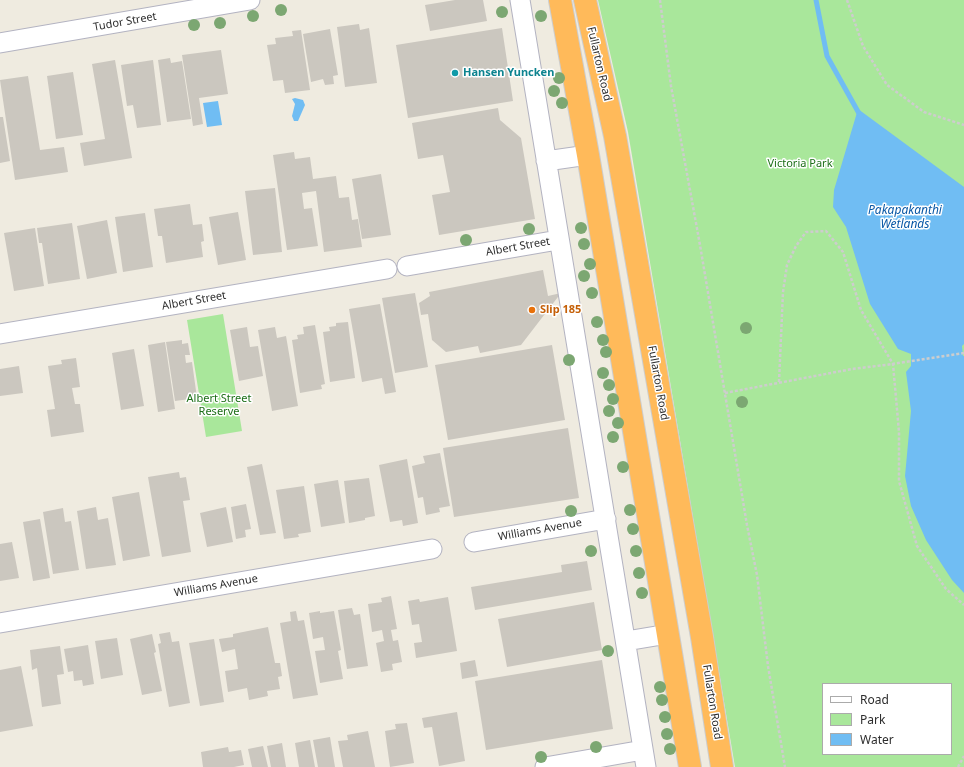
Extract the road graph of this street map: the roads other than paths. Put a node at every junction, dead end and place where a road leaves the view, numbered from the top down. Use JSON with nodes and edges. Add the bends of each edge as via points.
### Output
{"nodes":[{"id":1,"x":250,"y":0,"type":"edge"},
{"id":2,"x":520,"y":0,"type":"edge"},
{"id":3,"x":560,"y":0,"type":"edge"},
{"id":4,"x":584,"y":0,"type":"edge"},
{"id":5,"x":0,"y":43,"type":"edge"},
{"id":6,"x":588,"y":154,"type":"junction"},
{"id":7,"x":546,"y":161,"type":"junction"},
{"id":8,"x":558,"y":240,"type":"junction"},
{"id":9,"x":406,"y":266,"type":"dead end"},
{"id":10,"x":387,"y":269,"type":"dead end"},
{"id":11,"x":0,"y":334,"type":"edge"},
{"id":12,"x":606,"y":519,"type":"junction"},
{"id":13,"x":474,"y":542,"type":"dead end"},
{"id":14,"x":432,"y":549,"type":"dead end"},
{"id":15,"x":0,"y":623,"type":"edge"},
{"id":16,"x":700,"y":627,"type":"junction"},
{"id":17,"x":668,"y":634,"type":"junction"},
{"id":18,"x":626,"y":641,"type":"junction"},
{"id":19,"x":644,"y":759,"type":"edge"},
{"id":20,"x":545,"y":767,"type":"edge"},
{"id":21,"x":690,"y":767,"type":"edge"},
{"id":22,"x":722,"y":767,"type":"edge"}],
"edges":[{"from":1,"to":5,"type":"street","name":"Tudor Street"},
{"from":2,"to":7,"type":"street"},
{"from":3,"to":6,"type":"highway"},
{"from":4,"to":16,"type":"highway","name":"Fullarton Road","via":[[615,136]]},
{"from":6,"to":7,"type":"street"},
{"from":6,"to":17,"type":"highway"},
{"from":7,"to":8,"type":"street"},
{"from":8,"to":9,"type":"street","name":"Albert Street"},
{"from":8,"to":12,"type":"street"},
{"from":10,"to":11,"type":"street","name":"Albert Street"},
{"from":12,"to":13,"type":"street","name":"Williams Avenue"},
{"from":12,"to":18,"type":"street"},
{"from":14,"to":15,"type":"street","name":"Williams Avenue"},
{"from":16,"to":17,"type":"highway"},
{"from":16,"to":22,"type":"highway","name":"Fullarton Road"},
{"from":17,"to":18,"type":"street"},
{"from":17,"to":21,"type":"highway"},
{"from":18,"to":19,"type":"street"},
{"from":19,"to":20,"type":"street"}]}
